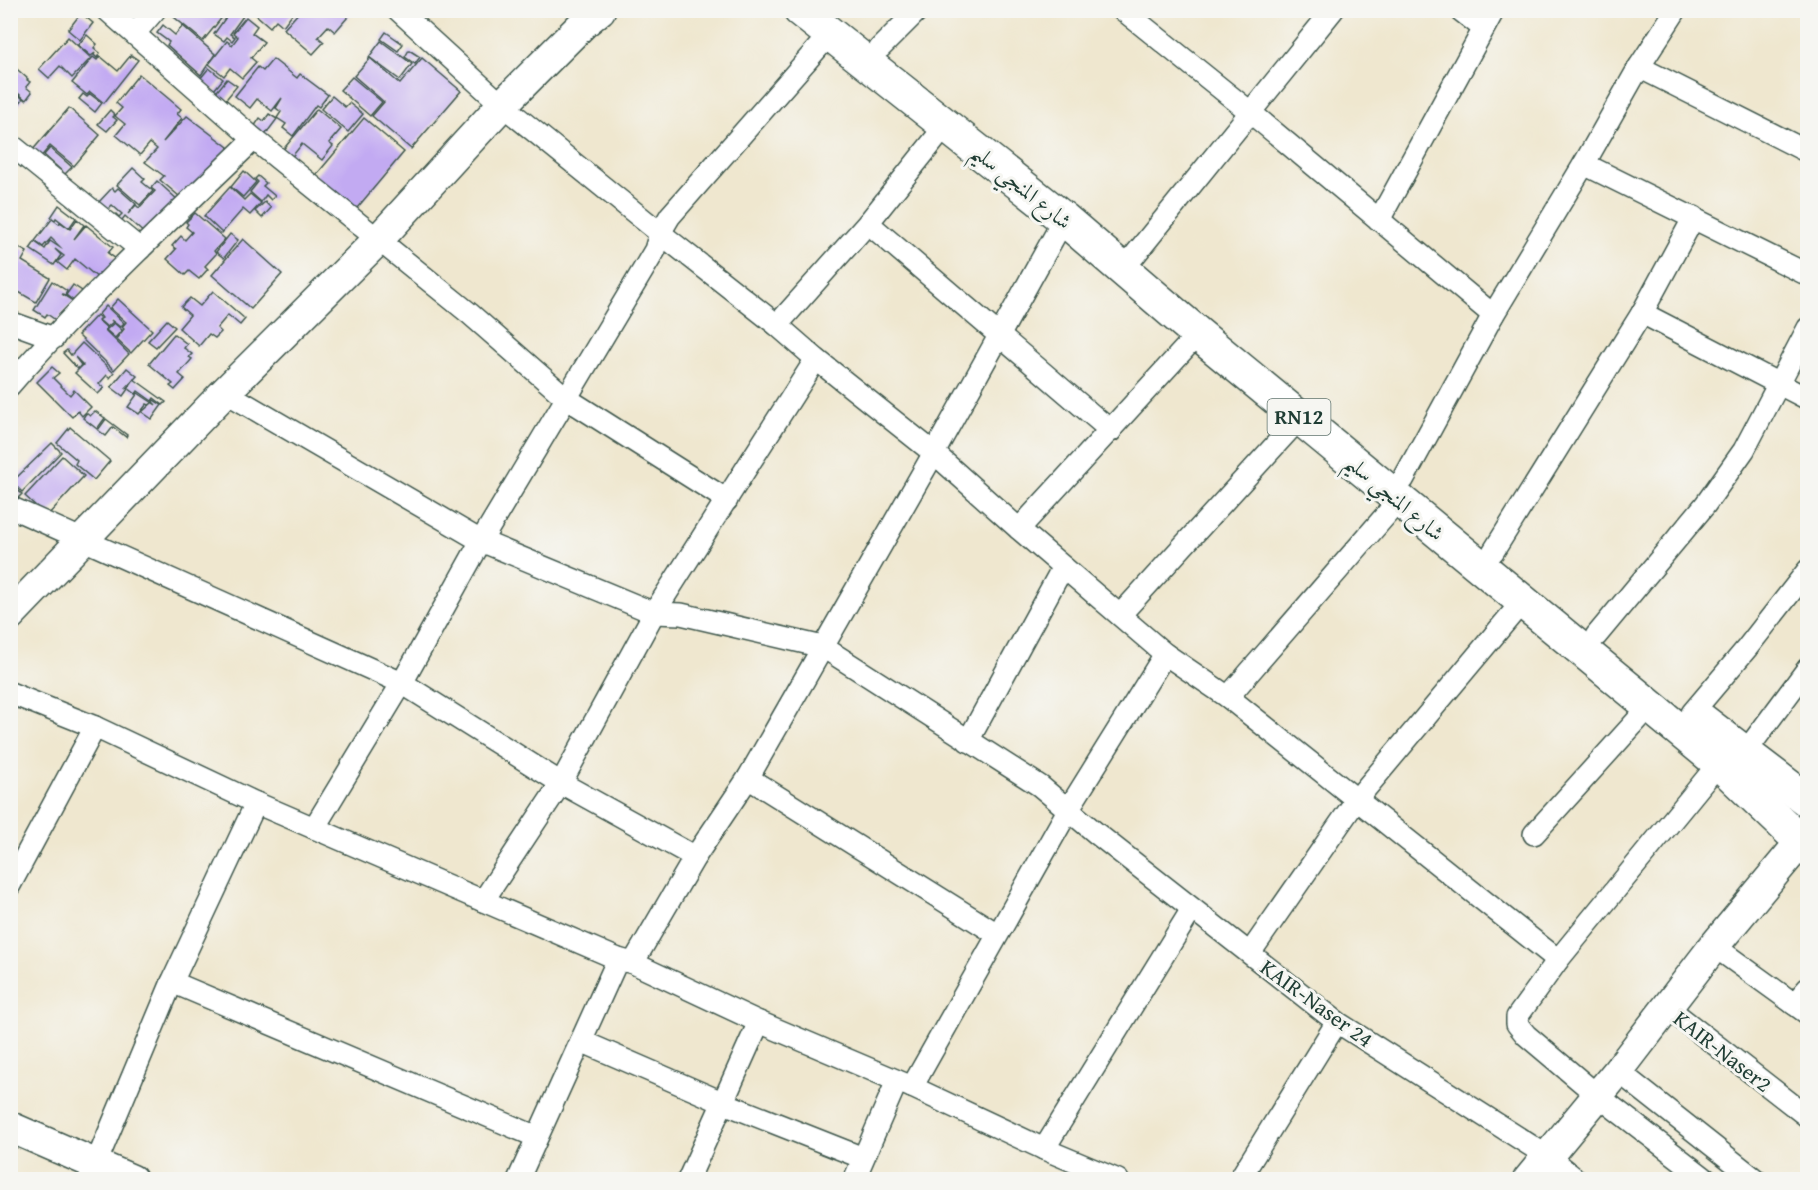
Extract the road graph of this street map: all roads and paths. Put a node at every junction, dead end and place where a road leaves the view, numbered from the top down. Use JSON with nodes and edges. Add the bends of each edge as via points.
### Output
{"nodes":[{"id":1,"x":107,"y":10,"type":"edge"},
{"id":2,"x":155,"y":10,"type":"edge"},
{"id":3,"x":398,"y":10,"type":"edge"},
{"id":4,"x":801,"y":10,"type":"edge"},
{"id":5,"x":918,"y":10,"type":"edge"},
{"id":6,"x":1333,"y":10,"type":"edge"},
{"id":7,"x":1460,"y":10,"type":"edge"},
{"id":8,"x":1676,"y":10,"type":"edge"},
{"id":9,"x":1132,"y":14,"type":"edge"},
{"id":10,"x":592,"y":15,"type":"edge"},
{"id":11,"x":1489,"y":19,"type":"edge"},
{"id":12,"x":833,"y":22,"type":"edge"},
{"id":13,"x":135,"y":33,"type":"junction"},
{"id":14,"x":880,"y":48,"type":"junction"},
{"id":15,"x":1639,"y":67,"type":"junction"},
{"id":16,"x":502,"y":105,"type":"junction"},
{"id":17,"x":1250,"y":112,"type":"junction"},
{"id":18,"x":947,"y":124,"type":"junction"},
{"id":19,"x":254,"y":139,"type":"junction"},
{"id":20,"x":10,"y":144,"type":"edge"},
{"id":21,"x":1808,"y":152,"type":"edge"},
{"id":22,"x":1584,"y":164,"type":"junction"},
{"id":23,"x":1694,"y":217,"type":"junction"},
{"id":24,"x":1064,"y":219,"type":"junction"},
{"id":25,"x":1378,"y":220,"type":"junction"},
{"id":26,"x":868,"y":223,"type":"junction"},
{"id":27,"x":660,"y":233,"type":"junction"},
{"id":28,"x":378,"y":240,"type":"junction"},
{"id":29,"x":140,"y":249,"type":"junction"},
{"id":30,"x":1134,"y":256,"type":"junction"},
{"id":31,"x":1808,"y":275,"type":"edge"},
{"id":32,"x":1642,"y":313,"type":"junction"},
{"id":33,"x":1493,"y":315,"type":"junction"},
{"id":34,"x":10,"y":322,"type":"edge"},
{"id":35,"x":777,"y":324,"type":"junction"},
{"id":36,"x":1808,"y":328,"type":"edge"},
{"id":37,"x":1198,"y":334,"type":"junction"},
{"id":38,"x":999,"y":337,"type":"junction"},
{"id":39,"x":54,"y":338,"type":"junction"},
{"id":40,"x":816,"y":359,"type":"junction"},
{"id":41,"x":1778,"y":384,"type":"junction"},
{"id":42,"x":10,"y":385,"type":"edge"},
{"id":43,"x":225,"y":392,"type":"junction"},
{"id":44,"x":566,"y":398,"type":"junction"},
{"id":45,"x":1808,"y":399,"type":"edge"},
{"id":46,"x":1300,"y":418,"type":"junction"},
{"id":47,"x":1111,"y":431,"type":"junction"},
{"id":48,"x":934,"y":453,"type":"junction"},
{"id":49,"x":1401,"y":490,"type":"junction"},
{"id":50,"x":727,"y":500,"type":"junction"},
{"id":51,"x":10,"y":507,"type":"edge"},
{"id":52,"x":1019,"y":529,"type":"junction"},
{"id":53,"x":83,"y":538,"type":"junction"},
{"id":54,"x":481,"y":541,"type":"junction"},
{"id":55,"x":1493,"y":552,"type":"junction"},
{"id":56,"x":1063,"y":567,"type":"junction"},
{"id":57,"x":1808,"y":570,"type":"edge"},
{"id":58,"x":1522,"y":602,"type":"junction"},
{"id":59,"x":654,"y":613,"type":"junction"},
{"id":60,"x":10,"y":615,"type":"edge"},
{"id":61,"x":1120,"y":615,"type":"junction"},
{"id":62,"x":1596,"y":636,"type":"junction"},
{"id":63,"x":824,"y":647,"type":"junction"},
{"id":64,"x":1165,"y":654,"type":"junction"},
{"id":65,"x":1808,"y":669,"type":"edge"},
{"id":66,"x":402,"y":683,"type":"junction"},
{"id":67,"x":10,"y":693,"type":"edge"},
{"id":68,"x":1228,"y":697,"type":"junction"},
{"id":69,"x":1650,"y":706,"type":"junction"},
{"id":70,"x":1692,"y":713,"type":"junction"},
{"id":71,"x":95,"y":727,"type":"junction"},
{"id":72,"x":968,"y":741,"type":"junction"},
{"id":73,"x":1732,"y":758,"type":"junction"},
{"id":74,"x":748,"y":778,"type":"junction"},
{"id":75,"x":561,"y":783,"type":"junction"},
{"id":76,"x":1357,"y":799,"type":"junction"},
{"id":77,"x":1808,"y":801,"type":"edge"},
{"id":78,"x":256,"y":803,"type":"junction"},
{"id":79,"x":1068,"y":811,"type":"junction"},
{"id":80,"x":314,"y":828,"type":"junction"},
{"id":81,"x":1534,"y":834,"type":"dead end"},
{"id":82,"x":1803,"y":838,"type":"edge"},
{"id":83,"x":695,"y":857,"type":"junction"},
{"id":84,"x":10,"y":885,"type":"edge"},
{"id":85,"x":483,"y":901,"type":"junction"},
{"id":86,"x":1192,"y":909,"type":"junction"},
{"id":87,"x":997,"y":934,"type":"junction"},
{"id":88,"x":1714,"y":946,"type":"junction"},
{"id":89,"x":1250,"y":953,"type":"junction"},
{"id":90,"x":1558,"y":960,"type":"junction"},
{"id":91,"x":626,"y":961,"type":"junction"},
{"id":92,"x":172,"y":982,"type":"junction"},
{"id":93,"x":1803,"y":1002,"type":"edge"},
{"id":94,"x":1667,"y":1007,"type":"junction"},
{"id":95,"x":759,"y":1022,"type":"junction"},
{"id":96,"x":1338,"y":1022,"type":"junction"},
{"id":97,"x":581,"y":1041,"type":"junction"},
{"id":98,"x":1618,"y":1071,"type":"junction"},
{"id":99,"x":904,"y":1084,"type":"junction"},
{"id":100,"x":1597,"y":1095,"type":"junction"},
{"id":101,"x":724,"y":1103,"type":"junction"},
{"id":102,"x":1808,"y":1117,"type":"edge"},
{"id":103,"x":10,"y":1126,"type":"edge"},
{"id":104,"x":537,"y":1137,"type":"junction"},
{"id":105,"x":1044,"y":1149,"type":"junction"},
{"id":106,"x":1547,"y":1156,"type":"junction"},
{"id":107,"x":863,"y":1158,"type":"junction"},
{"id":108,"x":93,"y":1172,"type":"edge"},
{"id":109,"x":132,"y":1179,"type":"edge"},
{"id":110,"x":518,"y":1179,"type":"edge"},
{"id":111,"x":688,"y":1179,"type":"edge"},
{"id":112,"x":854,"y":1179,"type":"edge"},
{"id":113,"x":1118,"y":1179,"type":"edge"},
{"id":114,"x":1239,"y":1179,"type":"edge"},
{"id":115,"x":1528,"y":1179,"type":"edge"},
{"id":116,"x":1577,"y":1179,"type":"edge"},
{"id":117,"x":1707,"y":1179,"type":"edge"},
{"id":118,"x":1756,"y":1179,"type":"edge"}],
"edges":[{"from":1,"to":13,"type":"street"},
{"from":2,"to":13,"type":"street"},
{"from":3,"to":16,"type":"street"},
{"from":4,"to":12,"type":"main road","name":"شارع المنجي سليم","number":"RN12"},
{"from":5,"to":14,"type":"street"},
{"from":6,"to":17,"type":"street"},
{"from":7,"to":11,"type":"street"},
{"from":8,"to":15,"type":"street"},
{"from":9,"to":17,"type":"street"},
{"from":10,"to":16,"type":"street"},
{"from":11,"to":25,"type":"street"},
{"from":12,"to":14,"type":"main road","name":"شارع المنجي سليم","number":"RN12"},
{"from":12,"to":18,"type":"main road","name":"شارع المنجي سليم","number":"RN12"},
{"from":12,"to":27,"type":"street","via":[[670,216]]},
{"from":13,"to":19,"type":"street"},
{"from":14,"to":30,"type":"main road","name":"شارع المنجي سليم","number":"RN12"},
{"from":15,"to":21,"type":"street"},
{"from":15,"to":22,"type":"street"},
{"from":16,"to":27,"type":"street"},
{"from":16,"to":28,"type":"street"},
{"from":17,"to":25,"type":"street"},
{"from":17,"to":30,"type":"street"},
{"from":18,"to":24,"type":"main road","name":"شارع المنجي سليم","number":"RN12"},
{"from":18,"to":26,"type":"street"},
{"from":19,"to":28,"type":"street"},
{"from":19,"to":29,"type":"street"},
{"from":20,"to":29,"type":"street"},
{"from":22,"to":23,"type":"street"},
{"from":22,"to":33,"type":"street"},
{"from":23,"to":31,"type":"street"},
{"from":23,"to":32,"type":"street"},
{"from":24,"to":37,"type":"main road","name":"شارع المنجي سليم","number":"RN12"},
{"from":24,"to":38,"type":"street"},
{"from":25,"to":33,"type":"street"},
{"from":26,"to":35,"type":"street"},
{"from":26,"to":38,"type":"street"},
{"from":27,"to":35,"type":"street"},
{"from":27,"to":44,"type":"street","via":[[656,250]]},
{"from":28,"to":43,"type":"street"},
{"from":28,"to":44,"type":"street"},
{"from":29,"to":39,"type":"street"},
{"from":30,"to":49,"type":"main road","name":"شارع المنجي سليم","number":"RN12"},
{"from":32,"to":41,"type":"street"},
{"from":32,"to":55,"type":"street"},
{"from":33,"to":49,"type":"street"},
{"from":34,"to":39,"type":"street"},
{"from":35,"to":40,"type":"street"},
{"from":36,"to":41,"type":"street"},
{"from":37,"to":46,"type":"main road","name":"شارع المنجي سليم","number":"RN12"},
{"from":37,"to":47,"type":"street"},
{"from":38,"to":47,"type":"street"},
{"from":38,"to":48,"type":"street"},
{"from":39,"to":42,"type":"street"},
{"from":40,"to":48,"type":"street"},
{"from":40,"to":50,"type":"street"},
{"from":41,"to":45,"type":"street"},
{"from":41,"to":62,"type":"street","via":[[1744,450],[1705,505]]},
{"from":43,"to":53,"type":"street"},
{"from":43,"to":54,"type":"street"},
{"from":44,"to":50,"type":"street"},
{"from":44,"to":54,"type":"street"},
{"from":46,"to":49,"type":"main road","name":"شارع المنجي سليم","number":"RN12"},
{"from":46,"to":61,"type":"street"},
{"from":47,"to":52,"type":"street"},
{"from":48,"to":52,"type":"street"},
{"from":48,"to":63,"type":"street"},
{"from":49,"to":55,"type":"main road","name":"شارع المنجي سليم","number":"RN12"},
{"from":49,"to":58,"type":"main road","name":"شارع المنجي سليم","number":"RN12"},
{"from":49,"to":68,"type":"street"},
{"from":50,"to":59,"type":"street"},
{"from":51,"to":53,"type":"street"},
{"from":52,"to":56,"type":"street"},
{"from":53,"to":60,"type":"street"},
{"from":53,"to":66,"type":"street"},
{"from":54,"to":59,"type":"street"},
{"from":54,"to":66,"type":"street"},
{"from":55,"to":62,"type":"main road","name":"شارع المنجي سليم","number":"RN12"},
{"from":56,"to":61,"type":"street"},
{"from":56,"to":72,"type":"street"},
{"from":57,"to":70,"type":"street"},
{"from":58,"to":69,"type":"main road","name":"شارع المنجي سليم","number":"RN12"},
{"from":58,"to":76,"type":"street"},
{"from":59,"to":63,"type":"street","via":[[681,614]]},
{"from":59,"to":75,"type":"street"},
{"from":61,"to":64,"type":"street"},
{"from":62,"to":70,"type":"main road","name":"شارع المنجي سليم","number":"RN12"},
{"from":63,"to":72,"type":"street","name":"KAIR-Naser 24"},
{"from":63,"to":74,"type":"street"},
{"from":64,"to":68,"type":"street"},
{"from":64,"to":79,"type":"street"},
{"from":65,"to":73,"type":"street"},
{"from":66,"to":75,"type":"street"},
{"from":66,"to":80,"type":"street"},
{"from":67,"to":71,"type":"street"},
{"from":68,"to":76,"type":"street"},
{"from":69,"to":73,"type":"main road","name":"شارع المنجي سليم","number":"RN12"},
{"from":69,"to":81,"type":"street"},
{"from":70,"to":73,"type":"main road","name":"شارع المنجي سليم","number":"RN12"},
{"from":71,"to":78,"type":"street"},
{"from":71,"to":84,"type":"street"},
{"from":72,"to":79,"type":"street","name":"KAIR-Naser 24","via":[[1026,776]]},
{"from":73,"to":77,"type":"main road","name":"شارع المنجي سليم","number":"RN12"},
{"from":73,"to":82,"type":"main road","name":"شارع المنجي سليم","number":"RN12"},
{"from":73,"to":90,"type":"street"},
{"from":74,"to":83,"type":"street"},
{"from":74,"to":87,"type":"street"},
{"from":75,"to":83,"type":"street"},
{"from":75,"to":85,"type":"street"},
{"from":76,"to":89,"type":"street"},
{"from":76,"to":90,"type":"street"},
{"from":78,"to":80,"type":"street"},
{"from":78,"to":92,"type":"street"},
{"from":79,"to":86,"type":"street","name":"KAIR-Naser 24"},
{"from":79,"to":87,"type":"street"},
{"from":80,"to":85,"type":"street"},
{"from":82,"to":88,"type":"street"},
{"from":83,"to":91,"type":"street"},
{"from":85,"to":91,"type":"street"},
{"from":86,"to":89,"type":"street","name":"KAIR-Naser 24"},
{"from":86,"to":105,"type":"street"},
{"from":87,"to":99,"type":"street"},
{"from":88,"to":93,"type":"street"},
{"from":88,"to":94,"type":"street"},
{"from":89,"to":96,"type":"street","name":"KAIR-Naser 24"},
{"from":90,"to":100,"type":"street","via":[[1517,1017],[1517,1024]]},
{"from":91,"to":95,"type":"street"},
{"from":91,"to":97,"type":"street"},
{"from":92,"to":104,"type":"street"},
{"from":92,"to":108,"type":"street"},
{"from":94,"to":98,"type":"street"},
{"from":94,"to":102,"type":"street","name":"KAIR-Naser2"},
{"from":95,"to":99,"type":"street"},
{"from":95,"to":101,"type":"street"},
{"from":96,"to":106,"type":"street","name":"KAIR-Naser 24"},
{"from":96,"to":114,"type":"street"},
{"from":97,"to":101,"type":"street"},
{"from":97,"to":104,"type":"street"},
{"from":98,"to":100,"type":"street"},
{"from":98,"to":118,"type":"street"},
{"from":99,"to":105,"type":"street"},
{"from":99,"to":107,"type":"street"},
{"from":100,"to":106,"type":"street"},
{"from":100,"to":117,"type":"street"},
{"from":101,"to":107,"type":"street"},
{"from":101,"to":111,"type":"street"},
{"from":103,"to":108,"type":"street"},
{"from":104,"to":110,"type":"street"},
{"from":105,"to":113,"type":"street"},
{"from":106,"to":115,"type":"street"},
{"from":106,"to":116,"type":"street","name":"KAIR-Naser 24"},
{"from":107,"to":112,"type":"street"},
{"from":108,"to":109,"type":"street"}]}
